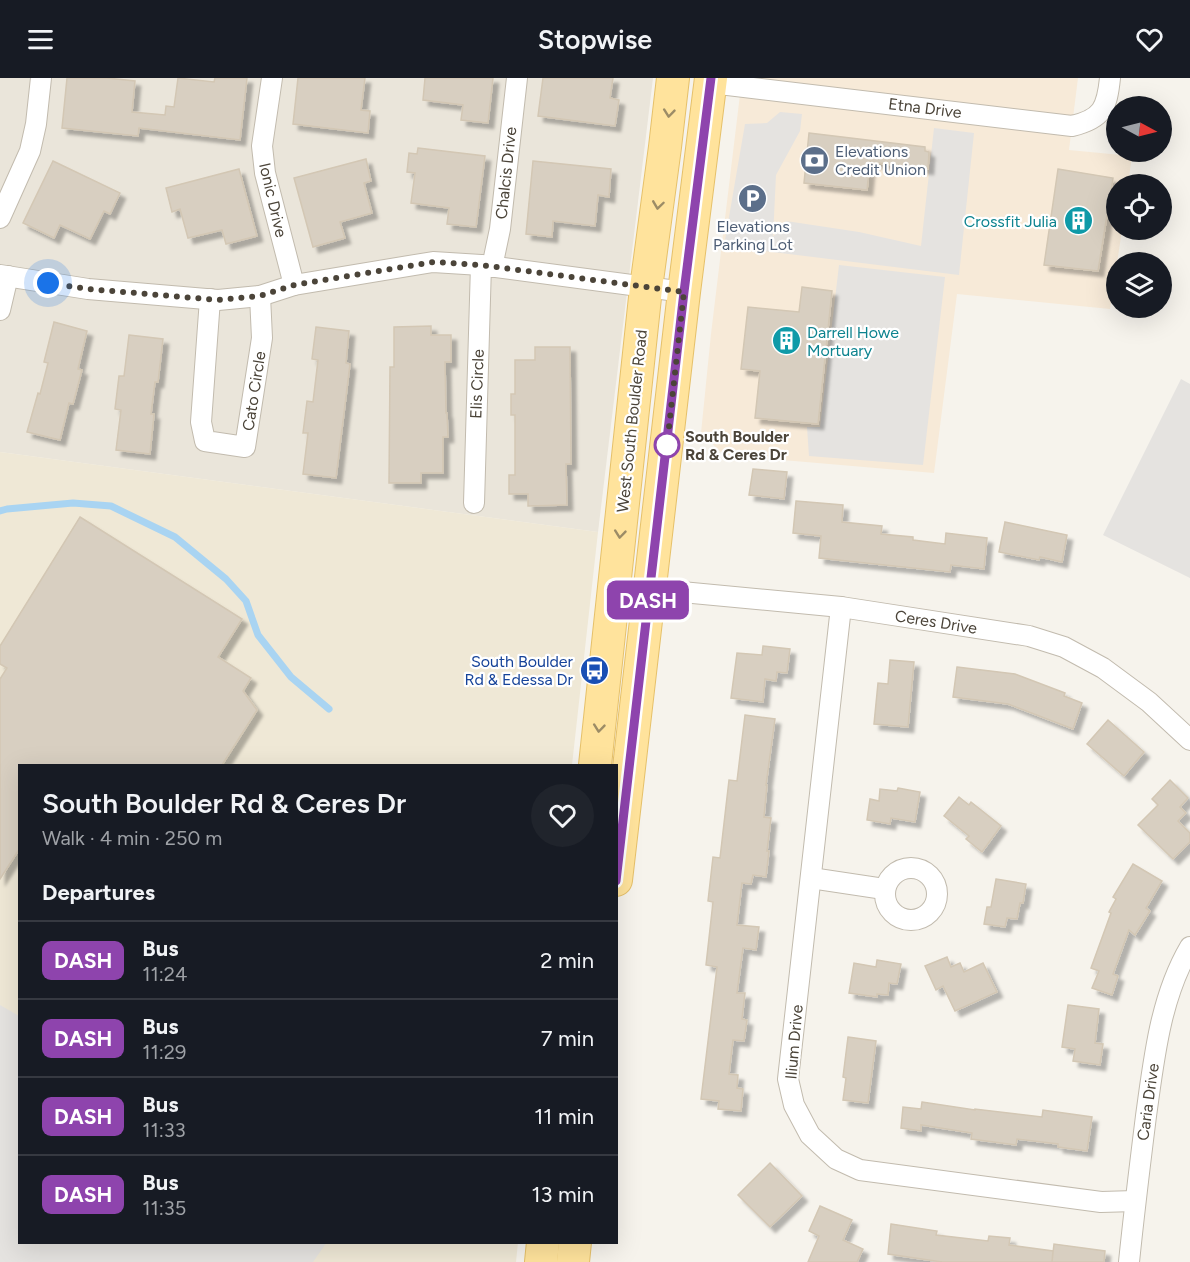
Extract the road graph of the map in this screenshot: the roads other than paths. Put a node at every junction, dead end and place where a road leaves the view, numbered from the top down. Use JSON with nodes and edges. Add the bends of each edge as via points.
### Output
{"nodes":[{"id":1,"x":41,"y":78,"type":"edge"},
{"id":2,"x":273,"y":78,"type":"edge"},
{"id":3,"x":517,"y":78,"type":"edge"},
{"id":4,"x":673,"y":78,"type":"edge"},
{"id":5,"x":1110,"y":78,"type":"edge"},
{"id":6,"x":711,"y":81,"type":"edge"},
{"id":7,"x":0,"y":218,"type":"edge"},
{"id":8,"x":487,"y":266,"type":"junction"},
{"id":9,"x":4,"y":275,"type":"edge"},
{"id":10,"x":294,"y":285,"type":"junction"},
{"id":11,"x":646,"y":288,"type":"junction"},
{"id":12,"x":684,"y":292,"type":"junction"},
{"id":13,"x":260,"y":296,"type":"junction"},
{"id":14,"x":210,"y":299,"type":"junction"},
{"id":15,"x":0,"y":310,"type":"edge"},
{"id":16,"x":474,"y":503,"type":"dead end"},
{"id":17,"x":650,"y":589,"type":"junction"},
{"id":18,"x":841,"y":608,"type":"junction"},
{"id":19,"x":1190,"y":740,"type":"edge"},
{"id":20,"x":595,"y":764,"type":"edge"},
{"id":21,"x":618,"y":863,"type":"edge"},
{"id":22,"x":811,"y":878,"type":"junction"},
{"id":23,"x":884,"y":889,"type":"dead end"},
{"id":24,"x":1190,"y":948,"type":"edge"},
{"id":25,"x":1135,"y":1201,"type":"junction"},
{"id":26,"x":543,"y":1244,"type":"edge"},
{"id":27,"x":575,"y":1244,"type":"edge"},
{"id":28,"x":541,"y":1262,"type":"edge"},
{"id":29,"x":573,"y":1262,"type":"edge"},
{"id":30,"x":1129,"y":1262,"type":"edge"}],
"edges":[{"from":1,"to":7,"type":"street","via":[[30,151]]},
{"from":2,"to":10,"type":"street","name":"Ionic Drive","via":[[262,147]]},
{"from":3,"to":8,"type":"street","name":"Chalcis Drive","via":[[500,229]]},
{"from":4,"to":11,"type":"main road","name":"West South Boulder Road","one_way":true},
{"from":5,"to":6,"type":"street","name":"Etna Drive","via":[[1101,111],[1088,122],[1072,126]]},
{"from":6,"to":12,"type":"main road"},
{"from":8,"to":10,"type":"street","via":[[433,262]]},
{"from":8,"to":11,"type":"street"},
{"from":8,"to":16,"type":"street","name":"Elis Circle"},
{"from":9,"to":14,"type":"street","via":[[88,289]]},
{"from":9,"to":15,"type":"street"},
{"from":10,"to":13,"type":"street"},
{"from":11,"to":12,"type":"street"},
{"from":11,"to":20,"type":"main road","name":"West South Boulder Road","one_way":true},
{"from":12,"to":17,"type":"main road"},
{"from":13,"to":14,"type":"street"},
{"from":13,"to":14,"type":"street","name":"Cato Circle","via":[[262,338],[245,447],[205,441],[201,422]]},
{"from":17,"to":18,"type":"street","name":"Ceres Drive"},
{"from":17,"to":21,"type":"main road"},
{"from":18,"to":19,"type":"street","name":"Ceres Drive","via":[[1029,636],[1064,647],[1103,668],[1149,702]]},
{"from":18,"to":22,"type":"street","name":"Ilium Drive"},
{"from":22,"to":23,"type":"street"},
{"from":22,"to":25,"type":"street","name":"Ilium Drive","via":[[788,1079],[794,1105],[810,1135],[837,1159],[860,1170],[1101,1202]]},
{"from":24,"to":25,"type":"street","name":"Caria Drive","via":[[1163,1014]]},
{"from":25,"to":30,"type":"street","name":"Caria Drive"},
{"from":26,"to":28,"type":"main road"},
{"from":27,"to":29,"type":"main road"}]}
